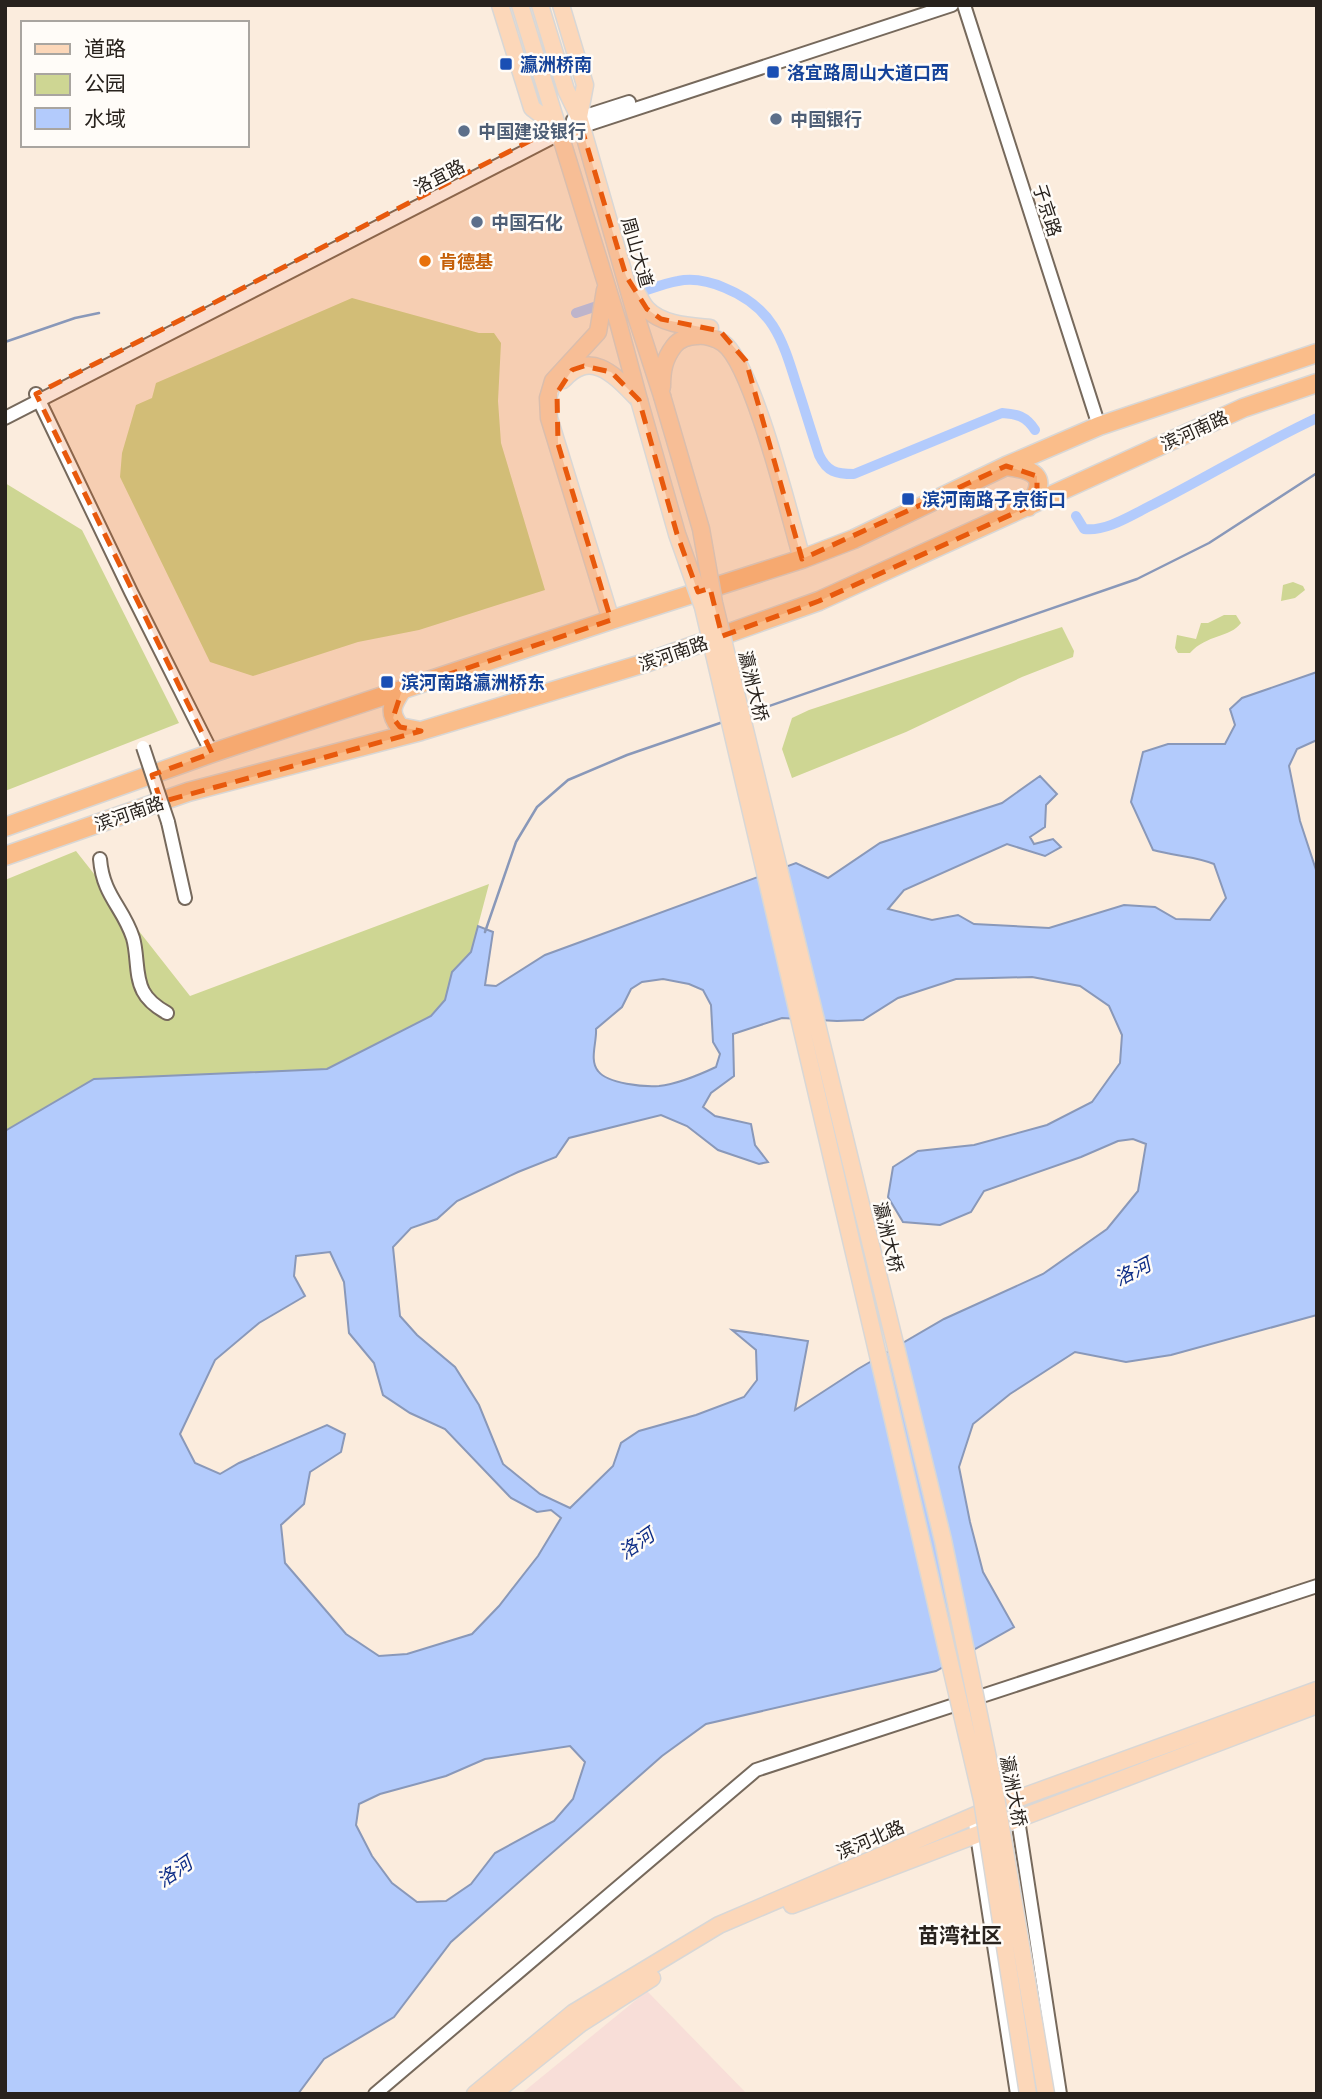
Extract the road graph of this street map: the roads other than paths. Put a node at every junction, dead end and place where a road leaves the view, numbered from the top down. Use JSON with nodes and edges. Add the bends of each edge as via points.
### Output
{"nodes":[{"id":1,"x":500,"y":5,"type":"edge"},
{"id":2,"x":520,"y":5,"type":"edge"},
{"id":3,"x":540,"y":5,"type":"edge"},
{"id":4,"x":561,"y":5,"type":"edge"},
{"id":5,"x":929,"y":5,"type":"edge"},
{"id":6,"x":952,"y":5,"type":"edge"},
{"id":7,"x":964,"y":5,"type":"edge"},
{"id":8,"x":580,"y":122,"type":"junction"},
{"id":9,"x":558,"y":131,"type":"junction"},
{"id":10,"x":626,"y":276,"type":"junction"},
{"id":11,"x":606,"y":284,"type":"junction"},
{"id":12,"x":1317,"y":353,"type":"edge"},
{"id":13,"x":1317,"y":383,"type":"edge"},
{"id":14,"x":662,"y":396,"type":"junction"},
{"id":15,"x":38,"y":397,"type":"junction"},
{"id":16,"x":639,"y":400,"type":"junction"},
{"id":17,"x":757,"y":406,"type":"junction"},
{"id":18,"x":5,"y":410,"type":"edge"},
{"id":19,"x":5,"y":418,"type":"edge"},
{"id":20,"x":1099,"y":426,"type":"junction"},
{"id":21,"x":558,"y":443,"type":"junction"},
{"id":22,"x":1006,"y":466,"type":"junction"},
{"id":23,"x":1028,"y":507,"type":"junction"},
{"id":24,"x":802,"y":559,"type":"junction"},
{"id":25,"x":611,"y":620,"type":"junction"},
{"id":26,"x":402,"y":690,"type":"junction"},
{"id":27,"x":421,"y":731,"type":"junction"},
{"id":28,"x":143,"y":747,"type":"dead end"},
{"id":29,"x":212,"y":753,"type":"junction"},
{"id":30,"x":5,"y":827,"type":"edge"},
{"id":31,"x":5,"y":856,"type":"edge"},
{"id":32,"x":100,"y":859,"type":"dead end"},
{"id":33,"x":184,"y":898,"type":"dead end"},
{"id":34,"x":167,"y":1013,"type":"dead end"},
{"id":35,"x":1317,"y":1586,"type":"edge"},
{"id":36,"x":1317,"y":1690,"type":"edge"},
{"id":37,"x":1317,"y":1704,"type":"edge"},
{"id":38,"x":1015,"y":1800,"type":"junction"},
{"id":39,"x":974,"y":1816,"type":"junction"},
{"id":40,"x":1018,"y":1818,"type":"junction"},
{"id":41,"x":977,"y":1834,"type":"junction"},
{"id":42,"x":375,"y":2094,"type":"edge"},
{"id":43,"x":475,"y":2094,"type":"edge"},
{"id":44,"x":493,"y":2094,"type":"edge"},
{"id":45,"x":1017,"y":2094,"type":"edge"},
{"id":46,"x":1028,"y":2094,"type":"edge"},
{"id":47,"x":1046,"y":2094,"type":"edge"},
{"id":48,"x":1060,"y":2094,"type":"edge"}],
"edges":[{"from":1,"to":9,"type":"main road","via":[[532,108]]},
{"from":2,"to":9,"type":"main road"},
{"from":3,"to":8,"type":"main road","name":"周山大道"},
{"from":4,"to":8,"type":"main road","name":"周山大道","via":[[585,85]]},
{"from":5,"to":8,"type":"street","name":"洛宜路"},
{"from":6,"to":8,"type":"street","name":"洛宜路"},
{"from":7,"to":20,"type":"street","name":"子京路"},
{"from":8,"to":9,"type":"street","name":"洛宜路"},
{"from":8,"to":10,"type":"main road","name":"周山大道"},
{"from":9,"to":11,"type":"main road"},
{"from":9,"to":15,"type":"street","name":"洛宜路"},
{"from":10,"to":14,"type":"main road","name":"周山大道"},
{"from":10,"to":17,"type":"main road","via":[[647,309],[662,319],[711,328],[731,340],[746,361]]},
{"from":11,"to":16,"type":"main road"},
{"from":11,"to":21,"type":"main road","via":[[598,332],[553,381],[549,418]]},
{"from":12,"to":20,"type":"highway","name":"滨河南路"},
{"from":13,"to":23,"type":"highway","name":"滨河南路","via":[[1243,408]]},
{"from":14,"to":17,"type":"main road","via":[[668,353],[677,342],[706,335],[723,343],[736,358]]},
{"from":14,"to":47,"type":"main road","name":"瀛洲大桥","bridge":true,"via":[[701,529],[714,603],[943,1540],[996,1797]]},
{"from":15,"to":18,"type":"street","name":"洛宜路"},
{"from":15,"to":19,"type":"street","name":"洛宜路"},
{"from":15,"to":29,"type":"street"},
{"from":16,"to":21,"type":"main road","via":[[611,372],[597,366],[572,370],[557,393]]},
{"from":16,"to":46,"type":"main road","name":"瀛洲大桥","bridge":true,"via":[[703,607],[939,1612],[982,1800]]},
{"from":17,"to":24,"type":"main road"},
{"from":20,"to":22,"type":"highway","name":"滨河南路"},
{"from":21,"to":25,"type":"main road"},
{"from":22,"to":23,"type":"highway","via":[[1037,475],[1037,495]]},
{"from":22,"to":24,"type":"highway","name":"滨河南路"},
{"from":23,"to":27,"type":"highway","name":"滨河南路","via":[[819,601],[645,663]]},
{"from":24,"to":25,"type":"highway","name":"滨河南路"},
{"from":25,"to":26,"type":"highway","name":"滨河南路"},
{"from":26,"to":27,"type":"highway","via":[[392,709],[393,718],[400,727]]},
{"from":26,"to":29,"type":"highway","name":"滨河南路"},
{"from":27,"to":31,"type":"highway","name":"滨河南路","via":[[188,792]]},
{"from":28,"to":33,"type":"street","bridge":true,"via":[[168,822]]},
{"from":29,"to":30,"type":"highway","name":"滨河南路"},
{"from":32,"to":34,"type":"street","via":[[105,886],[134,940],[143,991]]},
{"from":35,"to":42,"type":"street","via":[[756,1770]]},
{"from":36,"to":38,"type":"main road","name":"滨河北路"},
{"from":37,"to":40,"type":"main road","name":"滨河北路"},
{"from":38,"to":39,"type":"main road","name":"滨河北路"},
{"from":38,"to":40,"type":"street"},
{"from":39,"to":41,"type":"street"},
{"from":39,"to":43,"type":"main road","name":"滨河北路","via":[[719,1925],[573,2013]]},
{"from":40,"to":41,"type":"main road","name":"滨河北路"},
{"from":40,"to":48,"type":"street"},
{"from":41,"to":44,"type":"main road","name":"滨河北路","via":[[727,1930],[580,2024]]},
{"from":41,"to":45,"type":"street"}]}
